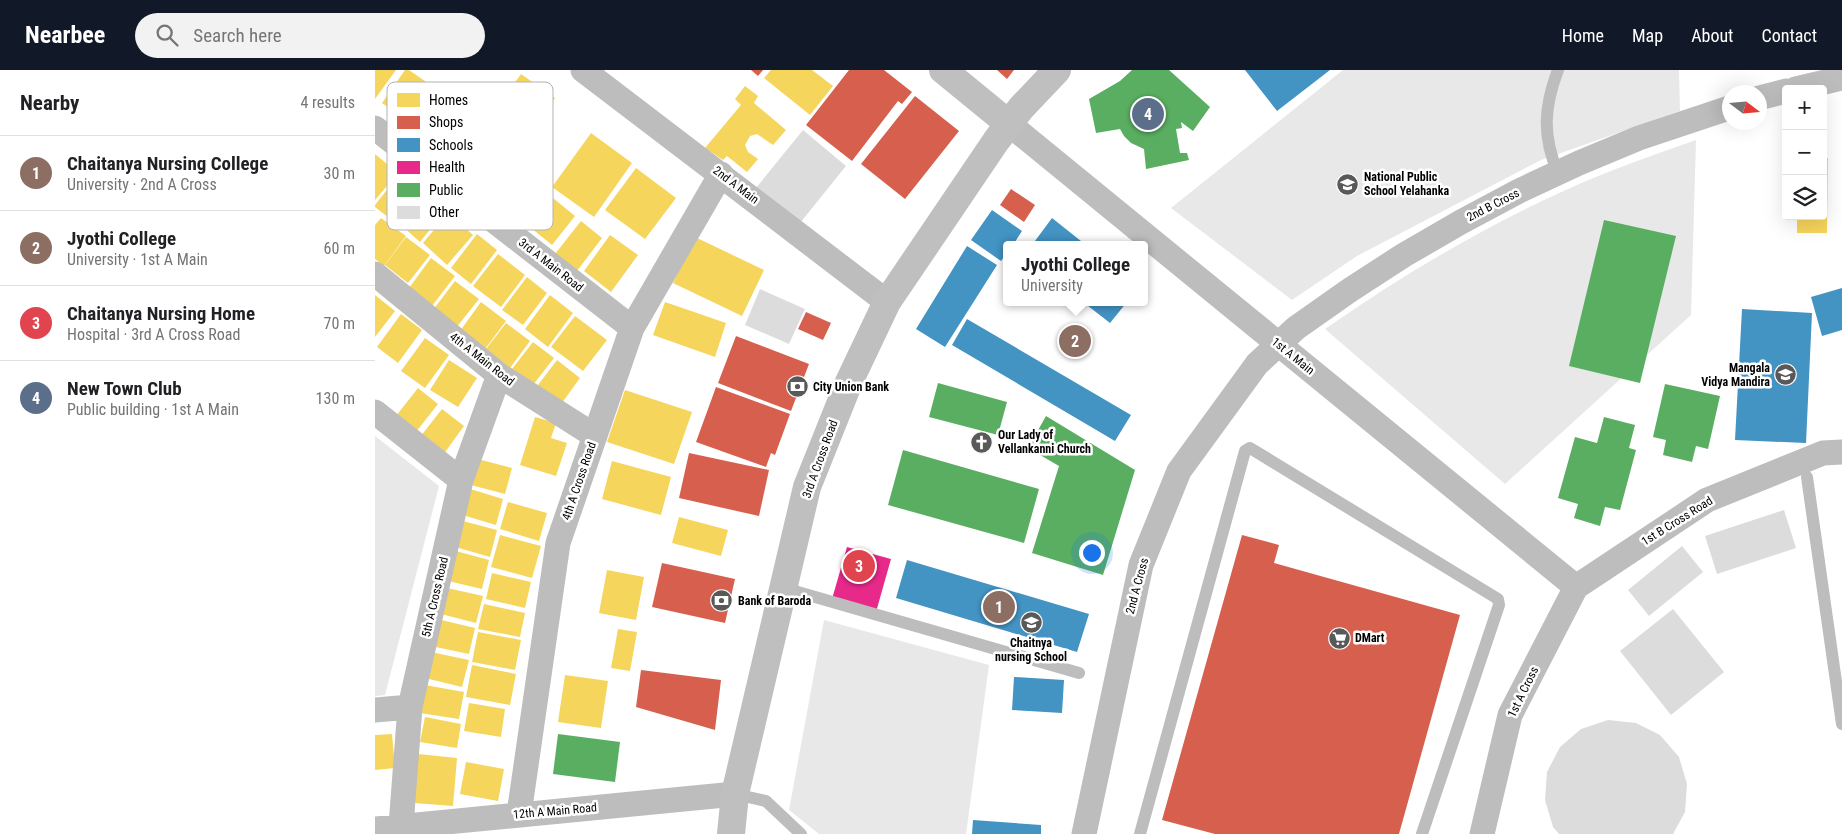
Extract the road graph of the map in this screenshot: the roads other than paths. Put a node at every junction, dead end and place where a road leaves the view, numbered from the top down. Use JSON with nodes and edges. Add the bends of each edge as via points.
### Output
{"nodes":[{"id":1,"x":583,"y":70,"type":"edge"},
{"id":2,"x":943,"y":70,"type":"edge"},
{"id":3,"x":1057,"y":70,"type":"edge"},
{"id":4,"x":1558,"y":70,"type":"edge"},
{"id":5,"x":1842,"y":78,"type":"edge"},
{"id":6,"x":1813,"y":85,"type":"edge"},
{"id":7,"x":1782,"y":92,"type":"edge"},
{"id":8,"x":1767,"y":96,"type":"edge"},
{"id":9,"x":1722,"y":110,"type":"edge"},
{"id":10,"x":1009,"y":124,"type":"junction"},
{"id":11,"x":375,"y":128,"type":"edge"},
{"id":12,"x":387,"y":137,"type":"edge"},
{"id":13,"x":1558,"y":173,"type":"junction"},
{"id":14,"x":721,"y":174,"type":"junction"},
{"id":15,"x":506,"y":230,"type":"edge"},
{"id":16,"x":375,"y":274,"type":"edge"},
{"id":17,"x":887,"y":302,"type":"junction"},
{"id":18,"x":632,"y":328,"type":"junction"},
{"id":19,"x":1279,"y":344,"type":"junction"},
{"id":20,"x":499,"y":375,"type":"junction"},
{"id":21,"x":375,"y":412,"type":"edge"},
{"id":22,"x":595,"y":436,"type":"junction"},
{"id":23,"x":1842,"y":452,"type":"edge"},
{"id":24,"x":1807,"y":477,"type":"dead end"},
{"id":25,"x":461,"y":480,"type":"junction"},
{"id":26,"x":1576,"y":587,"type":"junction"},
{"id":27,"x":784,"y":588,"type":"junction"},
{"id":28,"x":1079,"y":673,"type":"dead end"},
{"id":29,"x":410,"y":707,"type":"junction"},
{"id":30,"x":375,"y":710,"type":"edge"},
{"id":31,"x":1842,"y":724,"type":"edge"},
{"id":32,"x":735,"y":794,"type":"junction"},
{"id":33,"x":519,"y":814,"type":"junction"},
{"id":34,"x":401,"y":826,"type":"junction"},
{"id":35,"x":375,"y":829,"type":"edge"},
{"id":36,"x":731,"y":834,"type":"edge"},
{"id":37,"x":801,"y":834,"type":"edge"},
{"id":38,"x":1084,"y":834,"type":"edge"},
{"id":39,"x":1141,"y":834,"type":"edge"},
{"id":40,"x":1422,"y":834,"type":"edge"},
{"id":41,"x":1482,"y":834,"type":"edge"}],
"edges":[{"from":1,"to":14,"type":"street","name":"2nd A Main"},
{"from":2,"to":10,"type":"street"},
{"from":3,"to":10,"type":"street","name":"3rd A Cross Road"},
{"from":4,"to":13,"type":"lane","via":[[1549,95],[1546,126]]},
{"from":5,"to":6,"type":"street"},
{"from":7,"to":8,"type":"street"},
{"from":9,"to":13,"type":"street","name":"2nd B Cross","via":[[1639,138]]},
{"from":10,"to":17,"type":"street","name":"3rd A Cross Road"},
{"from":10,"to":19,"type":"street","name":"1st A Main"},
{"from":11,"to":12,"type":"street","name":"3rd A Main Road"},
{"from":13,"to":19,"type":"street","name":"2nd B Cross","via":[[1461,222],[1405,255],[1296,328]]},
{"from":14,"to":17,"type":"street","name":"2nd A Main"},
{"from":14,"to":18,"type":"street","name":"4th A Cross Road"},
{"from":15,"to":18,"type":"street","name":"3rd A Main Road"},
{"from":16,"to":20,"type":"street","name":"4th A Main Road"},
{"from":17,"to":27,"type":"street","name":"3rd A Cross Road","via":[[849,382],[807,488]]},
{"from":18,"to":22,"type":"street","name":"4th A Cross Road"},
{"from":19,"to":26,"type":"street","name":"1st A Main"},
{"from":19,"to":38,"type":"street","name":"2nd A Cross","via":[[1257,364],[1179,471],[1141,565]]},
{"from":20,"to":22,"type":"street","name":"4th A Main Road"},
{"from":20,"to":25,"type":"street","name":"5th A Cross Road"},
{"from":21,"to":25,"type":"street"},
{"from":22,"to":33,"type":"street","name":"4th A Cross Road","via":[[558,543]]},
{"from":23,"to":26,"type":"street","name":"1st B Cross Road","via":[[1823,453],[1707,500]]},
{"from":24,"to":31,"type":"lane"},
{"from":25,"to":29,"type":"street","name":"5th A Cross Road"},
{"from":26,"to":41,"type":"street","name":"1st A Cross","via":[[1510,715]]},
{"from":27,"to":28,"type":"lane"},
{"from":27,"to":32,"type":"street","name":"3rd A Cross Road"},
{"from":29,"to":30,"type":"street"},
{"from":29,"to":34,"type":"street","name":"5th A Cross Road"},
{"from":32,"to":33,"type":"street","name":"12th A Main Road"},
{"from":32,"to":36,"type":"street","name":"3rd A Cross Road"},
{"from":32,"to":37,"type":"lane","via":[[766,801]]},
{"from":33,"to":34,"type":"street","name":"12th A Main Road"},
{"from":34,"to":35,"type":"street","name":"12th A Main Road"},
{"from":39,"to":40,"type":"lane","via":[[1245,451],[1250,448],[1498,599],[1499,605]]}]}
